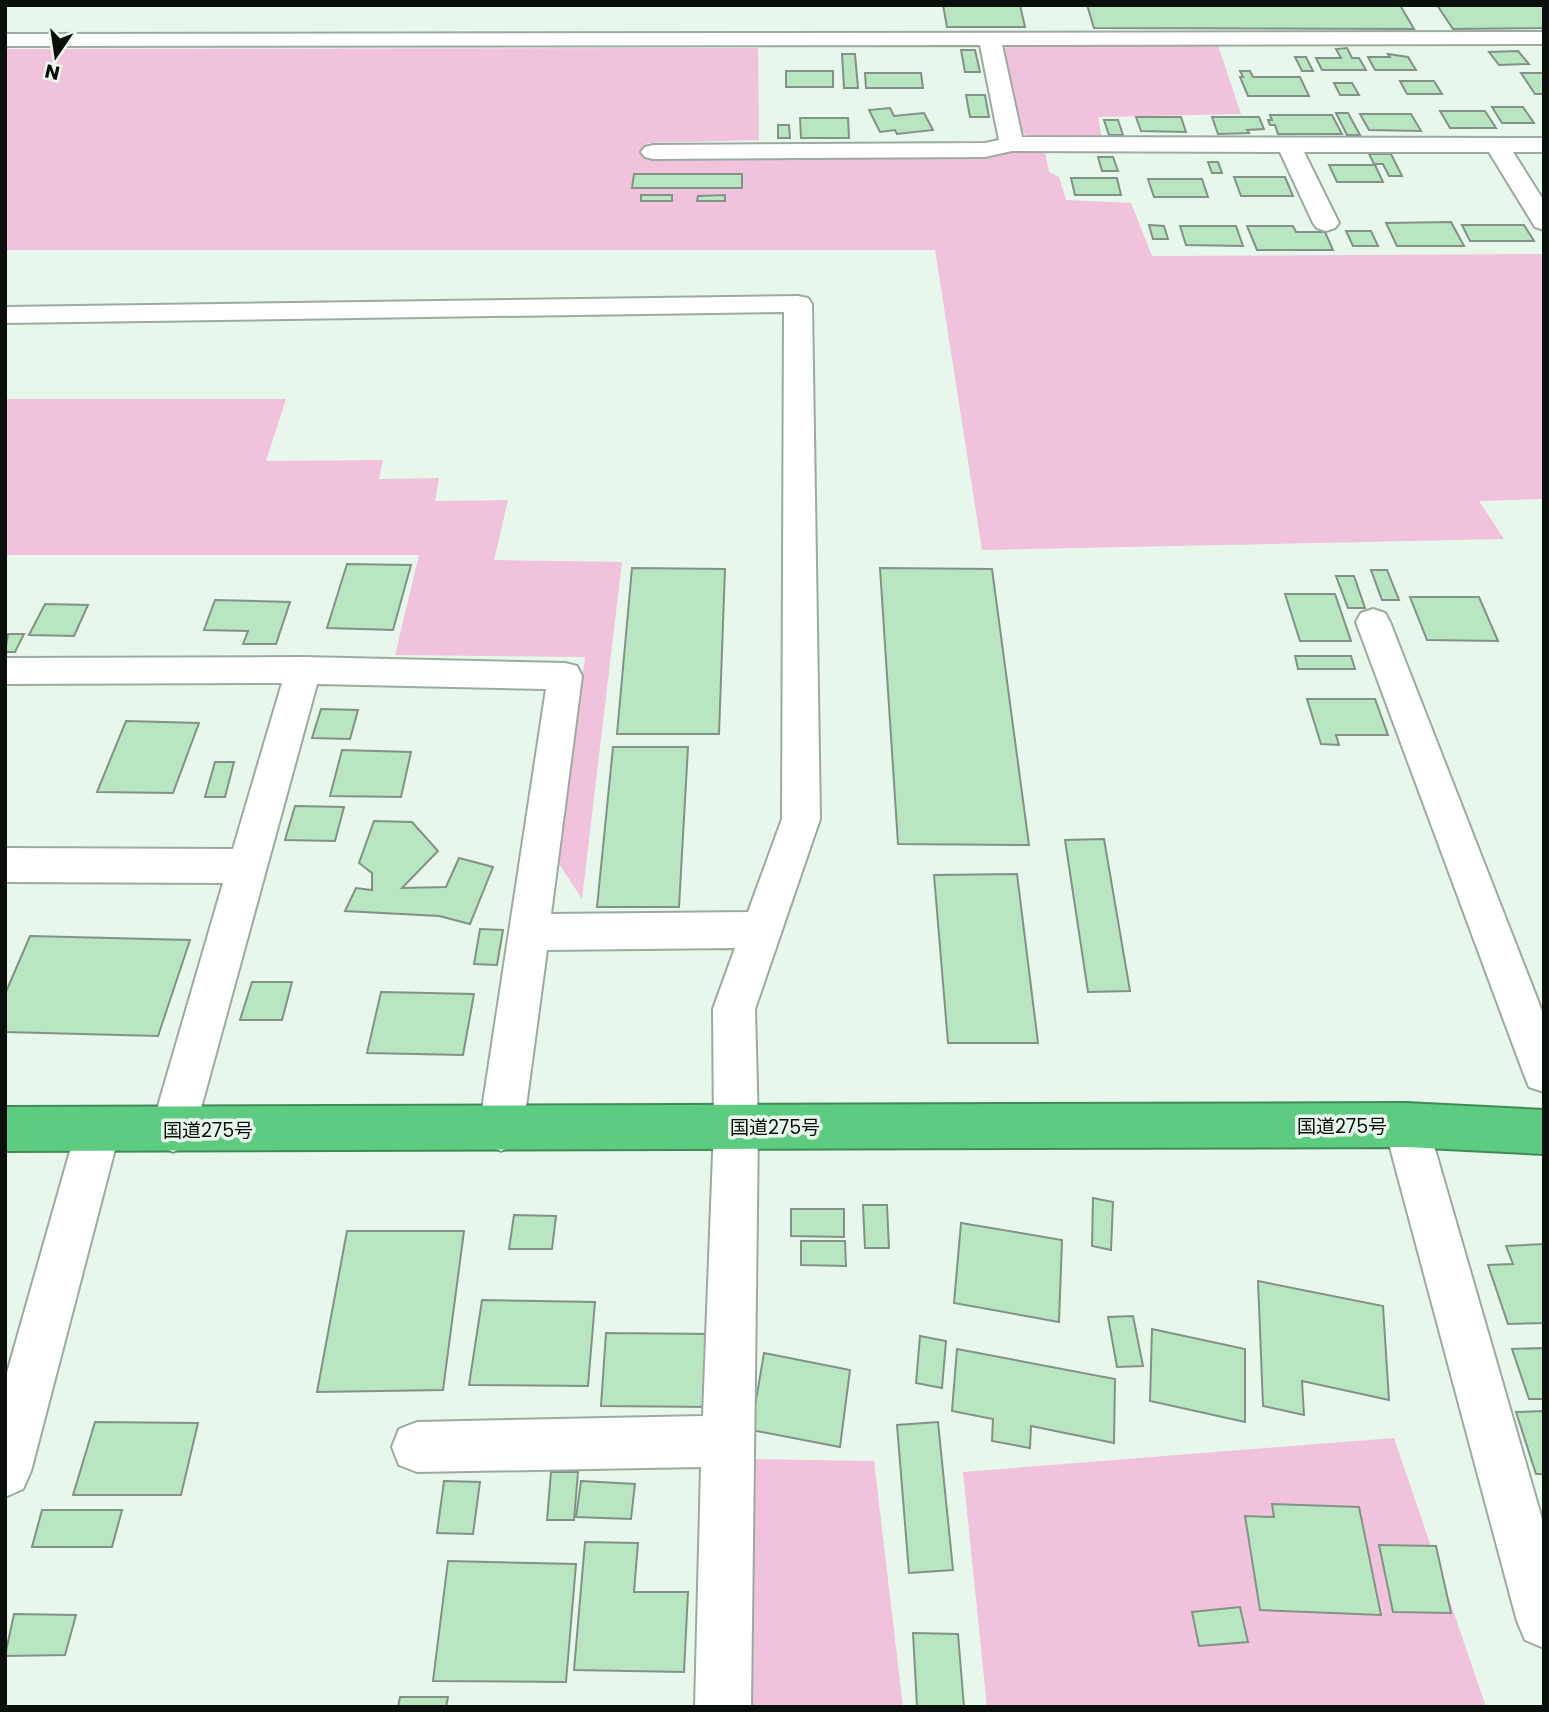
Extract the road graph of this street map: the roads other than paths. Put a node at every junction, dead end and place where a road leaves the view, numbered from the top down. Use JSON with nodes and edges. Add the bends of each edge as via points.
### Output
{"nodes":[{"id":1,"x":1544,"y":38,"type":"edge"},
{"id":2,"x":5,"y":40,"type":"edge"},
{"id":3,"x":990,"y":40,"type":"junction"},
{"id":4,"x":1012,"y":144,"type":"junction"},
{"id":5,"x":1288,"y":144,"type":"junction"},
{"id":6,"x":1497,"y":145,"type":"junction"},
{"id":7,"x":1544,"y":145,"type":"edge"},
{"id":8,"x":653,"y":152,"type":"dead end"},
{"id":9,"x":1544,"y":222,"type":"edge"},
{"id":10,"x":1326,"y":223,"type":"dead end"},
{"id":11,"x":5,"y":315,"type":"edge"},
{"id":12,"x":1373,"y":622,"type":"dead end"},
{"id":13,"x":303,"y":670,"type":"junction"},
{"id":14,"x":5,"y":671,"type":"edge"},
{"id":15,"x":5,"y":864,"type":"edge"},
{"id":16,"x":248,"y":866,"type":"junction"},
{"id":17,"x":762,"y":930,"type":"junction"},
{"id":18,"x":528,"y":932,"type":"junction"},
{"id":19,"x":1544,"y":1072,"type":"edge"},
{"id":20,"x":1406,"y":1125,"type":"junction"},
{"id":21,"x":736,"y":1127,"type":"junction"},
{"id":22,"x":5,"y":1129,"type":"edge"},
{"id":23,"x":501,"y":1129,"type":"junction"},
{"id":24,"x":98,"y":1130,"type":"junction"},
{"id":25,"x":173,"y":1130,"type":"junction"},
{"id":26,"x":1544,"y":1132,"type":"edge"},
{"id":27,"x":727,"y":1441,"type":"junction"},
{"id":28,"x":417,"y":1447,"type":"dead end"},
{"id":29,"x":5,"y":1471,"type":"edge"},
{"id":30,"x":1544,"y":1621,"type":"edge"},
{"id":31,"x":723,"y":1707,"type":"edge"}],
"edges":[{"from":1,"to":3,"type":"street"},
{"from":2,"to":3,"type":"street"},
{"from":3,"to":4,"type":"street"},
{"from":4,"to":5,"type":"street"},
{"from":4,"to":8,"type":"street","via":[[985,150]]},
{"from":5,"to":6,"type":"street"},
{"from":5,"to":10,"type":"street"},
{"from":6,"to":7,"type":"street"},
{"from":6,"to":9,"type":"street"},
{"from":11,"to":17,"type":"street","via":[[798,304],[801,819]]},
{"from":12,"to":19,"type":"street"},
{"from":13,"to":14,"type":"street"},
{"from":13,"to":16,"type":"street"},
{"from":13,"to":18,"type":"street","via":[[565,676]]},
{"from":15,"to":16,"type":"street"},
{"from":16,"to":25,"type":"street"},
{"from":17,"to":18,"type":"street"},
{"from":17,"to":21,"type":"street","via":[[734,1009]]},
{"from":18,"to":23,"type":"street"},
{"from":20,"to":21,"type":"highway","name":"国道275号"},
{"from":20,"to":26,"type":"highway","name":"国道275号"},
{"from":20,"to":30,"type":"street"},
{"from":21,"to":23,"type":"highway","name":"国道275号"},
{"from":21,"to":27,"type":"street"},
{"from":22,"to":24,"type":"highway","name":"国道275号"},
{"from":23,"to":25,"type":"highway","name":"国道275号"},
{"from":24,"to":25,"type":"highway","name":"国道275号"},
{"from":24,"to":29,"type":"street"},
{"from":27,"to":28,"type":"street"},
{"from":27,"to":31,"type":"street"}]}
